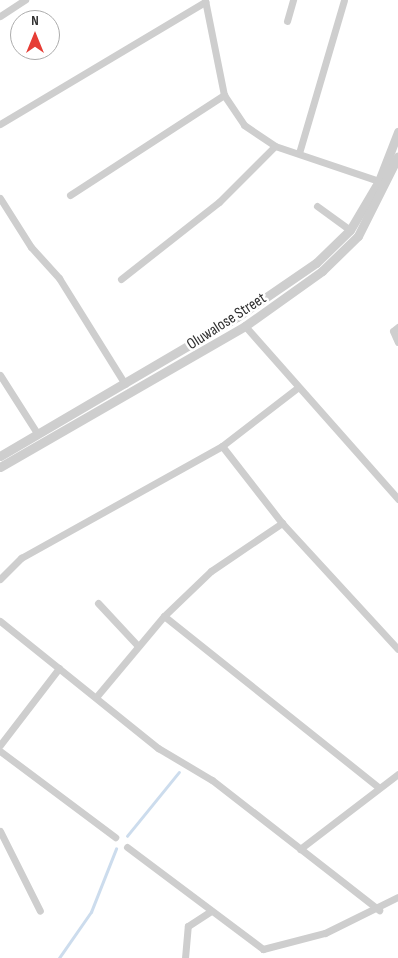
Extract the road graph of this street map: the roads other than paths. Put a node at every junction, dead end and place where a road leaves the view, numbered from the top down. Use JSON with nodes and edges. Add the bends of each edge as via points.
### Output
{"nodes":[{"id":1,"x":25,"y":0,"type":"edge"},
{"id":2,"x":293,"y":0,"type":"edge"},
{"id":3,"x":344,"y":0,"type":"edge"},
{"id":4,"x":205,"y":1,"type":"edge"},
{"id":5,"x":0,"y":16,"type":"edge"},
{"id":6,"x":287,"y":21,"type":"dead end"},
{"id":7,"x":224,"y":95,"type":"junction"},
{"id":8,"x":0,"y":124,"type":"edge"},
{"id":9,"x":398,"y":132,"type":"edge"},
{"id":10,"x":276,"y":146,"type":"junction"},
{"id":11,"x":299,"y":154,"type":"junction"},
{"id":12,"x":398,"y":156,"type":"edge"},
{"id":13,"x":379,"y":181,"type":"junction"},
{"id":14,"x":70,"y":195,"type":"dead end"},
{"id":15,"x":0,"y":198,"type":"edge"},
{"id":16,"x":318,"y":206,"type":"dead end"},
{"id":17,"x":350,"y":230,"type":"junction"},
{"id":18,"x":121,"y":279,"type":"dead end"},
{"id":19,"x":245,"y":326,"type":"junction"},
{"id":20,"x":398,"y":327,"type":"edge"},
{"id":21,"x":398,"y":342,"type":"edge"},
{"id":22,"x":0,"y":375,"type":"edge"},
{"id":23,"x":125,"y":384,"type":"junction"},
{"id":24,"x":298,"y":388,"type":"junction"},
{"id":25,"x":103,"y":402,"type":"junction"},
{"id":26,"x":37,"y":433,"type":"junction"},
{"id":27,"x":222,"y":446,"type":"junction"},
{"id":28,"x":0,"y":456,"type":"edge"},
{"id":29,"x":0,"y":467,"type":"edge"},
{"id":30,"x":398,"y":499,"type":"edge"},
{"id":31,"x":282,"y":523,"type":"junction"},
{"id":32,"x":0,"y":579,"type":"edge"},
{"id":33,"x":98,"y":603,"type":"dead end"},
{"id":34,"x":164,"y":616,"type":"junction"},
{"id":35,"x":0,"y":621,"type":"edge"},
{"id":36,"x":138,"y":646,"type":"junction"},
{"id":37,"x":398,"y":649,"type":"edge"},
{"id":38,"x":59,"y":668,"type":"junction"},
{"id":39,"x":96,"y":696,"type":"junction"},
{"id":40,"x":0,"y":745,"type":"edge"},
{"id":41,"x":0,"y":751,"type":"edge"},
{"id":42,"x":398,"y":774,"type":"edge"},
{"id":43,"x":378,"y":788,"type":"junction"},
{"id":44,"x":0,"y":831,"type":"edge"},
{"id":45,"x":115,"y":837,"type":"dead end"},
{"id":46,"x":127,"y":847,"type":"dead end"},
{"id":47,"x":300,"y":849,"type":"junction"},
{"id":48,"x":398,"y":897,"type":"edge"},
{"id":49,"x":379,"y":910,"type":"junction"},
{"id":50,"x":40,"y":911,"type":"dead end"},
{"id":51,"x":211,"y":911,"type":"junction"},
{"id":52,"x":185,"y":958,"type":"edge"}],
"edges":[{"from":1,"to":5,"type":"street"},
{"from":2,"to":6,"type":"street"},
{"from":3,"to":11,"type":"street"},
{"from":4,"to":7,"type":"street"},
{"from":4,"to":8,"type":"street"},
{"from":7,"to":10,"type":"street","via":[[244,125]]},
{"from":7,"to":14,"type":"street"},
{"from":9,"to":13,"type":"street","name":"Oluwalose Street"},
{"from":10,"to":11,"type":"street"},
{"from":10,"to":18,"type":"street","via":[[219,202]]},
{"from":11,"to":13,"type":"street"},
{"from":12,"to":19,"type":"street","name":"Oluwalose Street","via":[[376,207],[348,248]]},
{"from":13,"to":17,"type":"street","name":"Oluwalose Street"},
{"from":15,"to":23,"type":"street","via":[[31,247],[59,278]]},
{"from":16,"to":17,"type":"street"},
{"from":17,"to":23,"type":"street","name":"Oluwalose Street","via":[[316,263],[237,317]]},
{"from":19,"to":24,"type":"street"},
{"from":19,"to":25,"type":"street","name":"Oluwalose Street"},
{"from":20,"to":21,"type":"street","via":[[393,331]]},
{"from":22,"to":26,"type":"street"},
{"from":23,"to":25,"type":"street","name":"Oluwalose Street"},
{"from":24,"to":27,"type":"street"},
{"from":24,"to":30,"type":"street"},
{"from":25,"to":26,"type":"street","name":"Oluwalose Street"},
{"from":25,"to":29,"type":"street","name":"Oluwalose Street"},
{"from":26,"to":28,"type":"street","name":"Oluwalose Street"},
{"from":27,"to":31,"type":"street"},
{"from":27,"to":32,"type":"street","via":[[20,558]]},
{"from":31,"to":34,"type":"street","via":[[238,548]]},
{"from":31,"to":37,"type":"street"},
{"from":33,"to":36,"type":"street"},
{"from":34,"to":36,"type":"street"},
{"from":34,"to":43,"type":"street"},
{"from":35,"to":38,"type":"street"},
{"from":36,"to":39,"type":"street"},
{"from":38,"to":39,"type":"street"},
{"from":38,"to":40,"type":"street"},
{"from":39,"to":47,"type":"street","via":[[158,748],[212,780]]},
{"from":41,"to":45,"type":"street"},
{"from":42,"to":43,"type":"street"},
{"from":43,"to":47,"type":"street"},
{"from":44,"to":50,"type":"street"},
{"from":46,"to":51,"type":"street"},
{"from":47,"to":49,"type":"street"},
{"from":48,"to":49,"type":"street"},
{"from":49,"to":51,"type":"street","via":[[325,933],[263,949]]},
{"from":51,"to":52,"type":"street","via":[[188,926]]}]}
